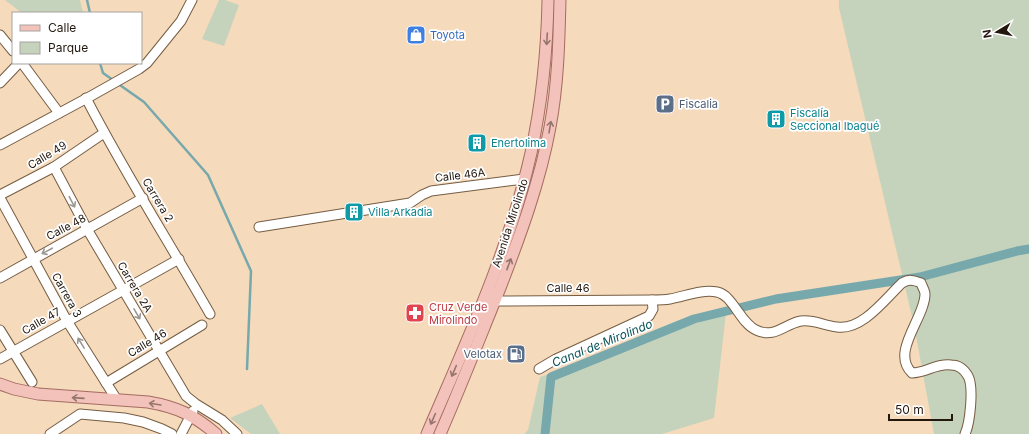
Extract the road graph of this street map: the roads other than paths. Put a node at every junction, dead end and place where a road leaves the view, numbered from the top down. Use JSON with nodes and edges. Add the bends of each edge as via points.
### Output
{"nodes":[{"id":1,"x":192,"y":0,"type":"edge"},
{"id":2,"x":548,"y":0,"type":"edge"},
{"id":3,"x":560,"y":0,"type":"edge"},
{"id":4,"x":0,"y":35,"type":"edge"},
{"id":5,"x":12,"y":50,"type":"edge"},
{"id":6,"x":20,"y":64,"type":"edge"},
{"id":7,"x":22,"y":64,"type":"edge"},
{"id":8,"x":0,"y":83,"type":"edge"},
{"id":9,"x":86,"y":98,"type":"junction"},
{"id":10,"x":59,"y":114,"type":"junction"},
{"id":11,"x":104,"y":133,"type":"junction"},
{"id":12,"x":0,"y":144,"type":"edge"},
{"id":13,"x":54,"y":167,"type":"junction"},
{"id":14,"x":524,"y":179,"type":"junction"},
{"id":15,"x":0,"y":195,"type":"edge"},
{"id":16,"x":0,"y":198,"type":"edge"},
{"id":17,"x":143,"y":198,"type":"junction"},
{"id":18,"x":259,"y":227,"type":"dead end"},
{"id":19,"x":87,"y":229,"type":"junction"},
{"id":20,"x":33,"y":258,"type":"junction"},
{"id":21,"x":179,"y":259,"type":"junction"},
{"id":22,"x":0,"y":278,"type":"edge"},
{"id":23,"x":123,"y":290,"type":"junction"},
{"id":24,"x":490,"y":299,"type":"junction"},
{"id":25,"x":652,"y":300,"type":"junction"},
{"id":26,"x":210,"y":314,"type":"dead end"},
{"id":27,"x":67,"y":320,"type":"junction"},
{"id":28,"x":202,"y":325,"type":"dead end"},
{"id":29,"x":0,"y":330,"type":"edge"},
{"id":30,"x":158,"y":350,"type":"junction"},
{"id":31,"x":13,"y":352,"type":"junction"},
{"id":32,"x":0,"y":359,"type":"edge"},
{"id":33,"x":540,"y":370,"type":"dead end"},
{"id":34,"x":32,"y":382,"type":"dead end"},
{"id":35,"x":106,"y":383,"type":"junction"},
{"id":36,"x":0,"y":384,"type":"edge"},
{"id":37,"x":116,"y":400,"type":"junction"},
{"id":38,"x":196,"y":404,"type":"junction"},
{"id":39,"x":191,"y":415,"type":"junction"},
{"id":40,"x":50,"y":434,"type":"edge"},
{"id":41,"x":172,"y":434,"type":"edge"},
{"id":42,"x":180,"y":434,"type":"edge"},
{"id":43,"x":216,"y":434,"type":"edge"},
{"id":44,"x":237,"y":434,"type":"edge"},
{"id":45,"x":427,"y":434,"type":"edge"},
{"id":46,"x":440,"y":434,"type":"edge"},
{"id":47,"x":965,"y":434,"type":"edge"}],
"edges":[{"from":1,"to":9,"type":"street","via":[[181,21],[147,63]]},
{"from":2,"to":14,"type":"main road","name":"Avenida Mirolindo","one_way":true,"via":[[542,89]]},
{"from":24,"to":3,"type":"main road","name":"Avenida Mirolindo","one_way":true,"via":[[524,225],[542,165],[556,88]]},
{"from":4,"to":5,"type":"street"},
{"from":6,"to":8,"type":"street"},
{"from":7,"to":10,"type":"street"},
{"from":9,"to":10,"type":"street"},
{"from":9,"to":11,"type":"street","name":"Carrera 2"},
{"from":10,"to":12,"type":"street"},
{"from":11,"to":13,"type":"street","name":"Calle 49"},
{"from":11,"to":17,"type":"street","name":"Carrera 2"},
{"from":13,"to":15,"type":"street","name":"Calle 49"},
{"from":13,"to":19,"type":"street","name":"Carrera 2A","one_way":true},
{"from":14,"to":18,"type":"street","name":"Calle 46A","via":[[431,191],[410,203]]},
{"from":14,"to":24,"type":"main road","name":"Avenida Mirolindo"},
{"from":16,"to":20,"type":"street","name":"Carrera 3"},
{"from":17,"to":19,"type":"street","name":"Calle 48"},
{"from":17,"to":21,"type":"street","name":"Carrera 2"},
{"from":19,"to":20,"type":"street","name":"Calle 48","one_way":true},
{"from":19,"to":23,"type":"street","name":"Carrera 2A"},
{"from":20,"to":22,"type":"street","name":"Calle 48"},
{"from":20,"to":27,"type":"street","name":"Carrera 3"},
{"from":21,"to":23,"type":"street","name":"Calle 47"},
{"from":21,"to":26,"type":"street","name":"Carrera 2"},
{"from":23,"to":27,"type":"street","name":"Calle 47"},
{"from":23,"to":30,"type":"street","name":"Carrera 2A","one_way":true},
{"from":24,"to":25,"type":"street","name":"Calle 46"},
{"from":24,"to":45,"type":"main road","name":"Avenida Mirolindo","one_way":true},
{"from":24,"to":46,"type":"main road","name":"Avenida Mirolindo","via":[[474,351]]},
{"from":25,"to":33,"type":"street","via":[[649,316],[556,359]]},
{"from":25,"to":47,"type":"street","name":"Calle 46","via":[[669,299],[708,290],[720,292],[754,329],[766,333],[800,321],[851,327],[864,320],[906,280],[921,283],[925,293],[910,335],[905,356],[906,368],[912,373],[920,373],[938,365],[950,364],[960,367],[968,377],[971,397]]},
{"from":27,"to":31,"type":"street","name":"Calle 47"},
{"from":35,"to":27,"type":"street","name":"Carrera 3","one_way":true},
{"from":28,"to":30,"type":"street","name":"Calle 46"},
{"from":29,"to":31,"type":"street"},
{"from":30,"to":35,"type":"street","name":"Calle 46"},
{"from":30,"to":38,"type":"street","name":"Carrera 2A","via":[[186,396]]},
{"from":31,"to":32,"type":"street","name":"Calle 47"},
{"from":31,"to":34,"type":"street"},
{"from":35,"to":37,"type":"street","name":"Carrera 3"},
{"from":37,"to":36,"type":"main road","one_way":true,"via":[[38,394]]},
{"from":39,"to":37,"type":"main road","one_way":true,"via":[[165,405]]},
{"from":38,"to":39,"type":"street"},
{"from":38,"to":44,"type":"street","name":"Carrera 2A","via":[[222,420]]},
{"from":39,"to":42,"type":"street"},
{"from":39,"to":43,"type":"main road"},
{"from":40,"to":41,"type":"street","via":[[80,414],[143,422]]}]}
